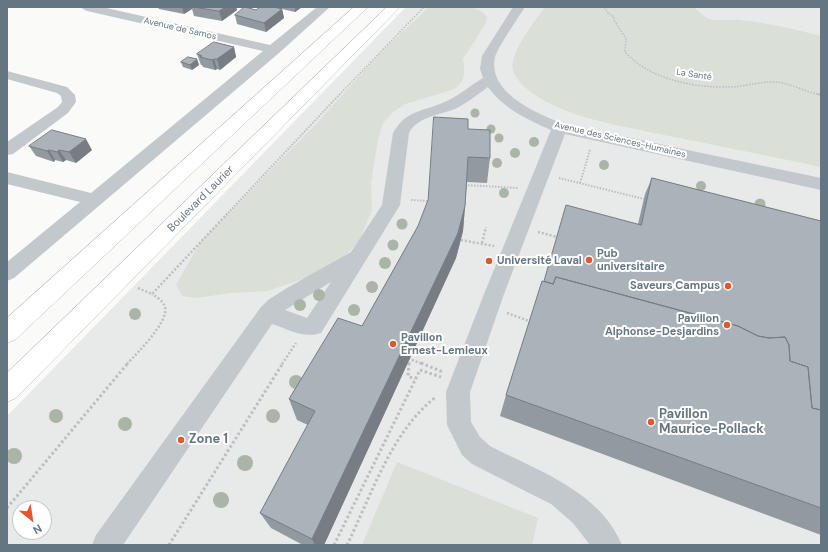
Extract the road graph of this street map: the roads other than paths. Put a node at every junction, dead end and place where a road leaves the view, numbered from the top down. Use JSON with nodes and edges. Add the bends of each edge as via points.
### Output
{"nodes":[{"id":1,"x":87,"y":7,"type":"edge"},
{"id":2,"x":324,"y":7,"type":"edge"},
{"id":3,"x":362,"y":7,"type":"edge"},
{"id":4,"x":394,"y":7,"type":"edge"},
{"id":5,"x":406,"y":7,"type":"edge"},
{"id":6,"x":518,"y":7,"type":"edge"},
{"id":7,"x":374,"y":27,"type":"junction"},
{"id":8,"x":274,"y":50,"type":"junction"},
{"id":9,"x":7,"y":75,"type":"edge"},
{"id":10,"x":490,"y":80,"type":"junction"},
{"id":11,"x":560,"y":128,"type":"junction"},
{"id":12,"x":7,"y":150,"type":"edge"},
{"id":13,"x":7,"y":178,"type":"edge"},
{"id":14,"x":821,"y":184,"type":"edge"},
{"id":15,"x":95,"y":200,"type":"junction"},
{"id":16,"x":358,"y":257,"type":"junction"},
{"id":17,"x":7,"y":274,"type":"edge"},
{"id":18,"x":268,"y":313,"type":"junction"},
{"id":19,"x":7,"y":334,"type":"edge"},
{"id":20,"x":7,"y":390,"type":"edge"},
{"id":21,"x":115,"y":542,"type":"edge"},
{"id":22,"x":608,"y":545,"type":"edge"}],
"edges":[{"from":1,"to":8,"type":"street","name":"Avenue de Samos"},
{"from":2,"to":8,"type":"street"},
{"from":3,"to":19,"type":"main road"},
{"from":4,"to":7,"type":"main road","name":"Boulevard Laurier"},
{"from":5,"to":7,"type":"main road"},
{"from":6,"to":10,"type":"street","via":[[486,62]]},
{"from":7,"to":20,"type":"main road","name":"Boulevard Laurier"},
{"from":8,"to":15,"type":"street"},
{"from":9,"to":12,"type":"street","via":[[62,90],[68,95],[69,102],[63,110]]},
{"from":10,"to":11,"type":"street","name":"Avenue des Sciences-Humaines","via":[[500,93],[524,112]]},
{"from":10,"to":16,"type":"street","via":[[454,103],[417,118],[404,127],[400,138],[392,205]]},
{"from":11,"to":14,"type":"street","name":"Avenue des Sciences-Humaines"},
{"from":11,"to":22,"type":"street","via":[[515,240],[450,378],[458,392],[459,425],[471,446],[481,455],[560,495],[583,513]]},
{"from":13,"to":15,"type":"street"},
{"from":15,"to":17,"type":"street"},
{"from":16,"to":18,"type":"street","via":[[294,294]]},
{"from":16,"to":18,"type":"street","via":[[315,325],[309,328]]},
{"from":18,"to":21,"type":"street"}]}
